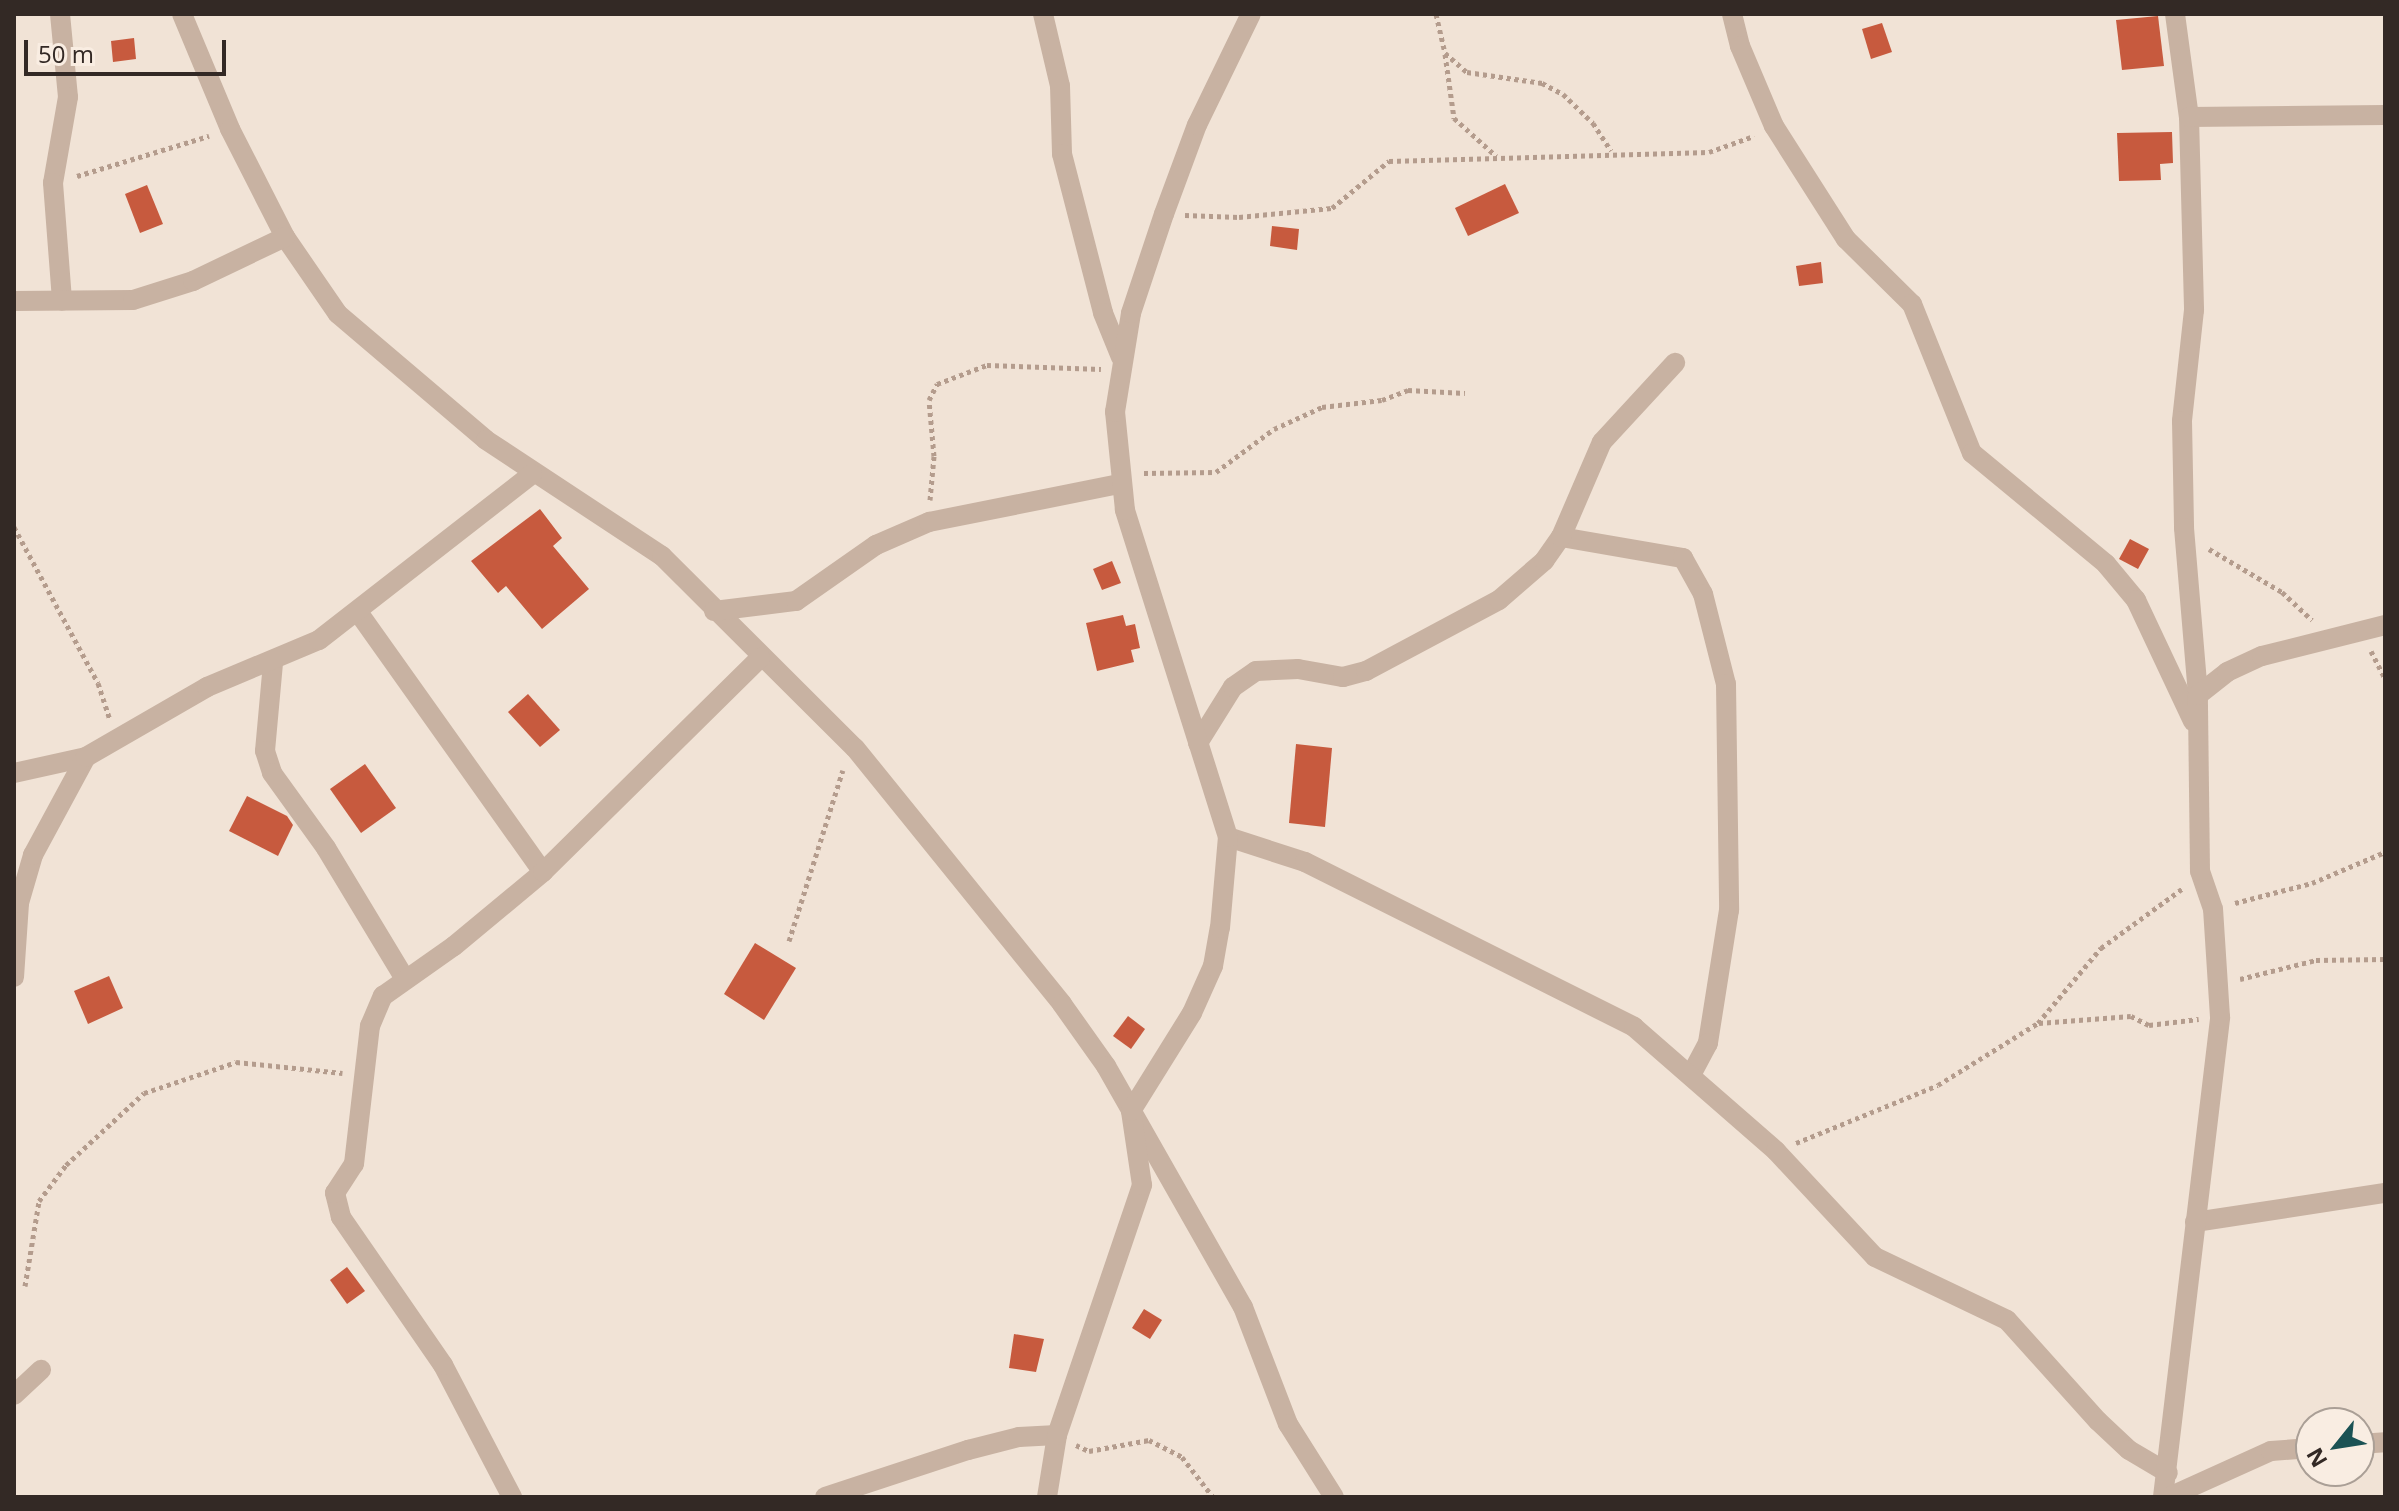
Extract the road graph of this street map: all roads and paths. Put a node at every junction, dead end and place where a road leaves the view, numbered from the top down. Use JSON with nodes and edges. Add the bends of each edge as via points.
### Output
{"nodes":[{"id":1,"x":60,"y":14,"type":"edge"},
{"id":2,"x":182,"y":14,"type":"edge"},
{"id":3,"x":1043,"y":14,"type":"edge"},
{"id":4,"x":1251,"y":14,"type":"edge"},
{"id":5,"x":1436,"y":14,"type":"edge"},
{"id":6,"x":1732,"y":14,"type":"edge"},
{"id":7,"x":2175,"y":14,"type":"edge"},
{"id":8,"x":1445,"y":53,"type":"junction"},
{"id":9,"x":2385,"y":115,"type":"edge"},
{"id":10,"x":2189,"y":117,"type":"junction"},
{"id":11,"x":1774,"y":126,"type":"junction"},
{"id":12,"x":230,"y":129,"type":"junction"},
{"id":13,"x":1611,"y":152,"type":"junction"},
{"id":14,"x":1496,"y":156,"type":"junction"},
{"id":15,"x":53,"y":183,"type":"junction"},
{"id":16,"x":1164,"y":214,"type":"junction"},
{"id":17,"x":285,"y":237,"type":"junction"},
{"id":18,"x":14,"y":301,"type":"edge"},
{"id":19,"x":62,"y":301,"type":"junction"},
{"id":20,"x":1675,"y":363,"type":"dead end"},
{"id":21,"x":1119,"y":364,"type":"junction"},
{"id":22,"x":1465,"y":393,"type":"dead end"},
{"id":23,"x":532,"y":474,"type":"junction"},
{"id":24,"x":1120,"y":484,"type":"junction"},
{"id":25,"x":929,"y":522,"type":"junction"},
{"id":26,"x":14,"y":527,"type":"edge"},
{"id":27,"x":2184,"y":528,"type":"junction"},
{"id":28,"x":1561,"y":537,"type":"junction"},
{"id":29,"x":714,"y":611,"type":"junction"},
{"id":30,"x":358,"y":612,"type":"junction"},
{"id":31,"x":2385,"y":625,"type":"edge"},
{"id":32,"x":2361,"y":632,"type":"junction"},
{"id":33,"x":2333,"y":638,"type":"junction"},
{"id":34,"x":760,"y":658,"type":"junction"},
{"id":35,"x":273,"y":663,"type":"junction"},
{"id":36,"x":2385,"y":679,"type":"edge"},
{"id":37,"x":2198,"y":695,"type":"junction"},
{"id":38,"x":2197,"y":732,"type":"junction"},
{"id":39,"x":115,"y":736,"type":"junction"},
{"id":40,"x":1198,"y":743,"type":"junction"},
{"id":41,"x":855,"y":748,"type":"junction"},
{"id":42,"x":86,"y":757,"type":"junction"},
{"id":43,"x":14,"y":773,"type":"edge"},
{"id":44,"x":1228,"y":837,"type":"junction"},
{"id":45,"x":2385,"y":852,"type":"edge"},
{"id":46,"x":2200,"y":871,"type":"junction"},
{"id":47,"x":543,"y":872,"type":"junction"},
{"id":48,"x":2213,"y":909,"type":"junction"},
{"id":49,"x":789,"y":941,"type":"dead end"},
{"id":50,"x":2385,"y":959,"type":"edge"},
{"id":51,"x":14,"y":977,"type":"edge"},
{"id":52,"x":405,"y":979,"type":"junction"},
{"id":53,"x":2220,"y":985,"type":"junction"},
{"id":54,"x":2220,"y":1017,"type":"junction"},
{"id":55,"x":2038,"y":1023,"type":"junction"},
{"id":56,"x":1691,"y":1075,"type":"junction"},
{"id":57,"x":367,"y":1078,"type":"junction"},
{"id":58,"x":1131,"y":1111,"type":"junction"},
{"id":59,"x":1776,"y":1151,"type":"junction"},
{"id":60,"x":2385,"y":1193,"type":"edge"},
{"id":61,"x":2195,"y":1222,"type":"junction"},
{"id":62,"x":25,"y":1286,"type":"dead end"},
{"id":63,"x":41,"y":1370,"type":"dead end"},
{"id":64,"x":14,"y":1395,"type":"edge"},
{"id":65,"x":1057,"y":1435,"type":"junction"},
{"id":66,"x":2295,"y":1449,"type":"edge"},
{"id":67,"x":2168,"y":1473,"type":"junction"},
{"id":68,"x":512,"y":1497,"type":"edge"},
{"id":69,"x":825,"y":1497,"type":"edge"},
{"id":70,"x":1047,"y":1497,"type":"edge"},
{"id":71,"x":1213,"y":1497,"type":"edge"},
{"id":72,"x":1334,"y":1497,"type":"edge"},
{"id":73,"x":2163,"y":1497,"type":"edge"},
{"id":74,"x":2169,"y":1497,"type":"edge"}],
"edges":[{"from":1,"to":15,"type":"street","via":[[68,97]]},
{"from":2,"to":12,"type":"street"},
{"from":3,"to":21,"type":"street","via":[[1060,86],[1062,154]]},
{"from":4,"to":16,"type":"street","via":[[1197,125]]},
{"from":5,"to":8,"type":"path"},
{"from":6,"to":11,"type":"street"},
{"from":7,"to":10,"type":"street"},
{"from":8,"to":13,"type":"path","via":[[1467,72],[1542,83],[1563,94],[1593,123]]},
{"from":8,"to":14,"type":"path","via":[[1454,118]]},
{"from":9,"to":10,"type":"street"},
{"from":10,"to":27,"type":"street","via":[[2194,310],[2182,421]]},
{"from":11,"to":13,"type":"path","via":[[1735,146],[1709,152]]},
{"from":11,"to":38,"type":"street","via":[[1846,239],[1912,304],[1972,453],[2106,564],[2136,600]]},
{"from":12,"to":15,"type":"path"},
{"from":12,"to":17,"type":"street"},
{"from":13,"to":14,"type":"path"},
{"from":14,"to":16,"type":"path","via":[[1389,161],[1332,208],[1239,217]]},
{"from":15,"to":19,"type":"street"},
{"from":16,"to":21,"type":"street"},
{"from":17,"to":19,"type":"street","via":[[193,281],[133,300]]},
{"from":17,"to":23,"type":"street","via":[[313,282],[360,336]]},
{"from":18,"to":19,"type":"street"},
{"from":20,"to":28,"type":"street","via":[[1602,442]]},
{"from":21,"to":24,"type":"street"},
{"from":21,"to":25,"type":"path","via":[[987,365],[937,384],[929,400],[934,456]]},
{"from":22,"to":24,"type":"path","via":[[1408,390],[1382,400],[1322,407],[1274,429],[1216,472],[1148,472]]},
{"from":23,"to":29,"type":"street","via":[[662,556]]},
{"from":23,"to":30,"type":"street"},
{"from":24,"to":25,"type":"street"},
{"from":24,"to":40,"type":"street"},
{"from":25,"to":29,"type":"street","via":[[876,545],[796,601]]},
{"from":26,"to":39,"type":"path","via":[[98,683]]},
{"from":27,"to":33,"type":"path","via":[[2229,565],[2282,592]]},
{"from":27,"to":37,"type":"street"},
{"from":28,"to":40,"type":"street","via":[[1544,561],[1499,600],[1366,671],[1343,677],[1298,669],[1256,671],[1233,687]]},
{"from":28,"to":56,"type":"street","via":[[1683,558],[1703,594],[1726,684],[1729,910],[1708,1043]]},
{"from":29,"to":34,"type":"street"},
{"from":30,"to":35,"type":"street"},
{"from":30,"to":47,"type":"street"},
{"from":31,"to":32,"type":"street"},
{"from":32,"to":33,"type":"street"},
{"from":32,"to":36,"type":"path"},
{"from":33,"to":37,"type":"street","via":[[2262,656],[2227,672]]},
{"from":34,"to":41,"type":"street"},
{"from":34,"to":47,"type":"street"},
{"from":35,"to":39,"type":"street","via":[[207,687]]},
{"from":35,"to":52,"type":"street","via":[[265,751],[272,773],[326,848]]},
{"from":37,"to":38,"type":"street"},
{"from":38,"to":46,"type":"street"},
{"from":39,"to":42,"type":"street"},
{"from":40,"to":44,"type":"street"},
{"from":41,"to":49,"type":"path","via":[[837,782]]},
{"from":41,"to":58,"type":"street","via":[[1062,1004]]},
{"from":42,"to":43,"type":"street"},
{"from":42,"to":51,"type":"street","via":[[33,855],[19,903]]},
{"from":44,"to":56,"type":"street","via":[[1305,862],[1510,961],[1634,1027]]},
{"from":44,"to":58,"type":"street","via":[[1213,966],[1192,1013]]},
{"from":45,"to":48,"type":"path","via":[[2312,883]]},
{"from":46,"to":48,"type":"street"},
{"from":46,"to":55,"type":"path","via":[[2165,906],[2101,948]]},
{"from":47,"to":52,"type":"street"},
{"from":48,"to":53,"type":"street"},
{"from":50,"to":53,"type":"path","via":[[2316,960]]},
{"from":52,"to":57,"type":"street","via":[[383,996],[370,1026]]},
{"from":53,"to":54,"type":"street"},
{"from":54,"to":55,"type":"path","via":[[2149,1025],[2131,1016]]},
{"from":54,"to":61,"type":"street"},
{"from":55,"to":59,"type":"path","via":[[1938,1085]]},
{"from":56,"to":59,"type":"street"},
{"from":57,"to":62,"type":"path","via":[[236,1062],[144,1093],[66,1165],[39,1201]]},
{"from":57,"to":68,"type":"street","via":[[354,1164],[335,1193],[341,1217],[443,1365]]},
{"from":58,"to":65,"type":"street","via":[[1142,1185]]},
{"from":58,"to":72,"type":"street","via":[[1243,1307],[1288,1424]]},
{"from":59,"to":67,"type":"street","via":[[1875,1257],[2007,1320],[2098,1421],[2129,1450]]},
{"from":60,"to":61,"type":"street"},
{"from":61,"to":67,"type":"street"},
{"from":63,"to":64,"type":"street"},
{"from":65,"to":69,"type":"street","via":[[1019,1437],[968,1450]]},
{"from":65,"to":70,"type":"street"},
{"from":65,"to":71,"type":"path","via":[[1089,1451],[1149,1440],[1182,1457]]},
{"from":66,"to":74,"type":"street","via":[[2271,1451]]},
{"from":67,"to":73,"type":"street"}]}
